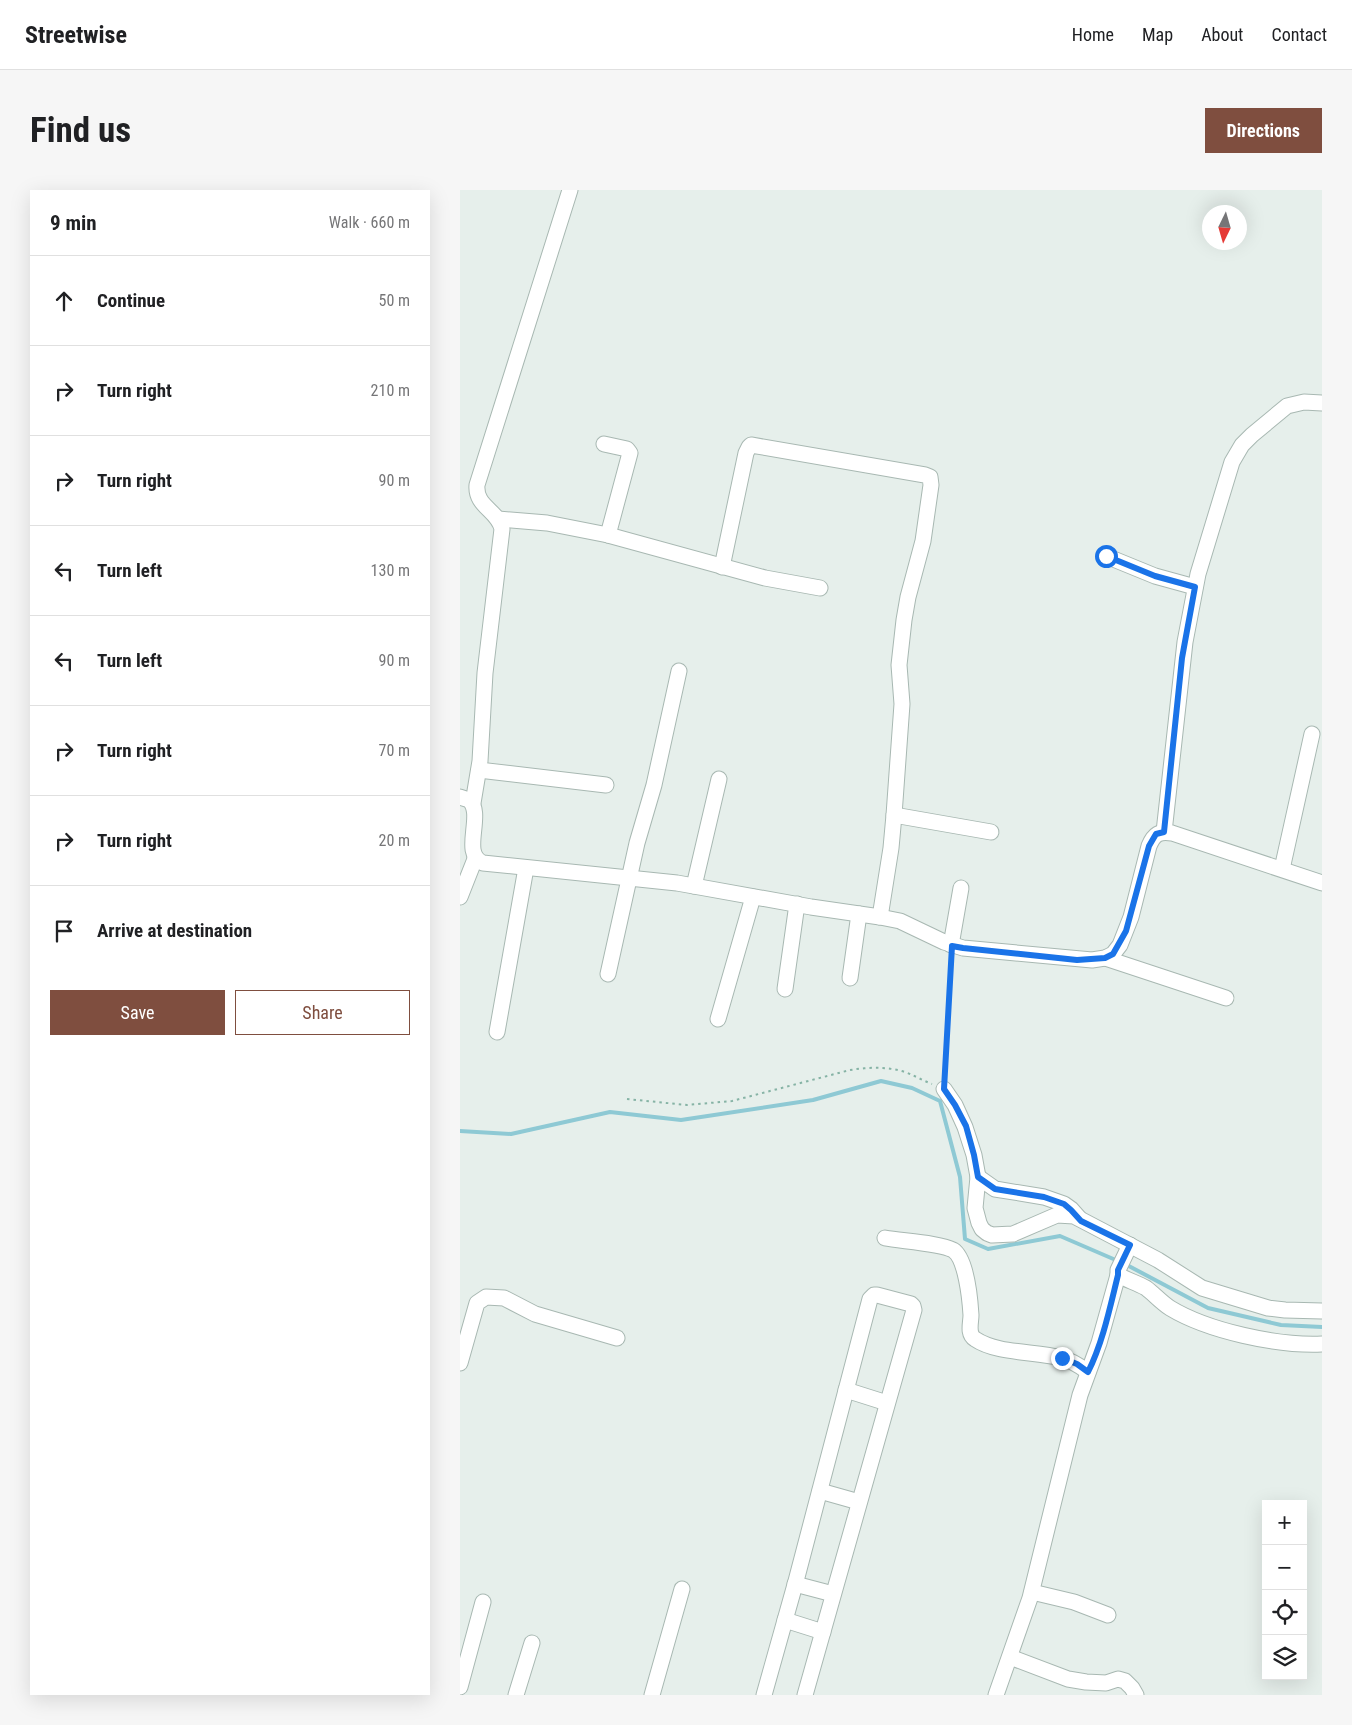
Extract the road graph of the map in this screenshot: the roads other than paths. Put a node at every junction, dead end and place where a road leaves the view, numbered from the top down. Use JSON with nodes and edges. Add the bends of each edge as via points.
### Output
{"nodes":[{"id":1,"x":570,"y":190,"type":"edge"},
{"id":2,"x":1322,"y":402,"type":"edge"},
{"id":3,"x":604,"y":444,"type":"dead end"},
{"id":4,"x":498,"y":519,"type":"junction"},
{"id":5,"x":608,"y":535,"type":"junction"},
{"id":6,"x":1106,"y":556,"type":"dead end"},
{"id":7,"x":722,"y":567,"type":"junction"},
{"id":8,"x":1195,"y":587,"type":"junction"},
{"id":9,"x":820,"y":588,"type":"dead end"},
{"id":10,"x":679,"y":671,"type":"dead end"},
{"id":11,"x":1312,"y":734,"type":"dead end"},
{"id":12,"x":479,"y":770,"type":"junction"},
{"id":13,"x":719,"y":779,"type":"dead end"},
{"id":14,"x":606,"y":785,"type":"dead end"},
{"id":15,"x":466,"y":800,"type":"edge"},
{"id":16,"x":894,"y":816,"type":"junction"},
{"id":17,"x":991,"y":832,"type":"dead end"},
{"id":18,"x":1164,"y":832,"type":"junction"},
{"id":19,"x":475,"y":858,"type":"junction"},
{"id":20,"x":526,"y":868,"type":"junction"},
{"id":21,"x":1282,"y":869,"type":"junction"},
{"id":22,"x":630,"y":878,"type":"junction"},
{"id":23,"x":1322,"y":883,"type":"edge"},
{"id":24,"x":694,"y":886,"type":"junction"},
{"id":25,"x":961,"y":888,"type":"dead end"},
{"id":26,"x":460,"y":897,"type":"edge"},
{"id":27,"x":753,"y":897,"type":"junction"},
{"id":28,"x":460,"y":901,"type":"edge"},
{"id":29,"x":797,"y":904,"type":"junction"},
{"id":30,"x":859,"y":914,"type":"junction"},
{"id":31,"x":880,"y":916,"type":"junction"},
{"id":32,"x":952,"y":945,"type":"junction"},
{"id":33,"x":1105,"y":958,"type":"junction"},
{"id":34,"x":608,"y":974,"type":"dead end"},
{"id":35,"x":850,"y":978,"type":"dead end"},
{"id":36,"x":785,"y":989,"type":"dead end"},
{"id":37,"x":1226,"y":998,"type":"dead end"},
{"id":38,"x":718,"y":1019,"type":"dead end"},
{"id":39,"x":497,"y":1032,"type":"dead end"},
{"id":40,"x":944,"y":1089,"type":"road end"},
{"id":41,"x":978,"y":1177,"type":"junction"},
{"id":42,"x":1081,"y":1221,"type":"junction"},
{"id":43,"x":885,"y":1238,"type":"dead end"},
{"id":44,"x":1129,"y":1247,"type":"junction"},
{"id":45,"x":1118,"y":1272,"type":"junction"},
{"id":46,"x":1322,"y":1311,"type":"edge"},
{"id":47,"x":617,"y":1338,"type":"dead end"},
{"id":48,"x":1322,"y":1344,"type":"edge"},
{"id":49,"x":460,"y":1363,"type":"edge"},
{"id":50,"x":1088,"y":1372,"type":"junction"},
{"id":51,"x":846,"y":1390,"type":"junction"},
{"id":52,"x":887,"y":1404,"type":"junction"},
{"id":53,"x":820,"y":1491,"type":"junction"},
{"id":54,"x":859,"y":1502,"type":"junction"},
{"id":55,"x":795,"y":1584,"type":"junction"},
{"id":56,"x":682,"y":1589,"type":"dead end"},
{"id":57,"x":1032,"y":1592,"type":"junction"},
{"id":58,"x":833,"y":1594,"type":"junction"},
{"id":59,"x":483,"y":1602,"type":"dead end"},
{"id":60,"x":1108,"y":1615,"type":"dead end"},
{"id":61,"x":785,"y":1620,"type":"junction"},
{"id":62,"x":823,"y":1632,"type":"junction"},
{"id":63,"x":532,"y":1643,"type":"dead end"},
{"id":64,"x":1010,"y":1657,"type":"junction"},
{"id":65,"x":460,"y":1687,"type":"edge"},
{"id":66,"x":516,"y":1695,"type":"edge"},
{"id":67,"x":652,"y":1695,"type":"edge"},
{"id":68,"x":764,"y":1695,"type":"edge"},
{"id":69,"x":805,"y":1695,"type":"edge"},
{"id":70,"x":996,"y":1695,"type":"edge"},
{"id":71,"x":1136,"y":1695,"type":"edge"}],
"edges":[{"from":1,"to":4,"type":"street","via":[[477,485],[478,497]]},
{"from":2,"to":8,"type":"street","via":[[1287,406],[1235,454]]},
{"from":3,"to":5,"type":"street","via":[[628,449],[630,453]]},
{"from":4,"to":5,"type":"street"},
{"from":4,"to":12,"type":"street","via":[[502,534],[485,673]]},
{"from":5,"to":7,"type":"street"},
{"from":6,"to":8,"type":"street"},
{"from":7,"to":9,"type":"street"},
{"from":7,"to":16,"type":"street","via":[[746,453],[751,446],[925,474],[930,478],[924,535],[908,597],[900,656],[902,697]]},
{"from":8,"to":18,"type":"street","via":[[1182,658]]},
{"from":10,"to":22,"type":"street"},
{"from":11,"to":21,"type":"street"},
{"from":12,"to":14,"type":"street"},
{"from":12,"to":15,"type":"street"},
{"from":13,"to":24,"type":"street"},
{"from":15,"to":19,"type":"street","via":[[474,813]]},
{"from":16,"to":17,"type":"street"},
{"from":16,"to":31,"type":"street"},
{"from":18,"to":21,"type":"street"},
{"from":18,"to":33,"type":"street","via":[[1156,834],[1149,846],[1126,931],[1113,954]]},
{"from":19,"to":20,"type":"street","via":[[483,863]]},
{"from":19,"to":26,"type":"street"},
{"from":20,"to":22,"type":"street"},
{"from":20,"to":39,"type":"street"},
{"from":21,"to":23,"type":"street"},
{"from":22,"to":24,"type":"street"},
{"from":22,"to":34,"type":"street"},
{"from":24,"to":27,"type":"street"},
{"from":25,"to":32,"type":"street"},
{"from":26,"to":28,"type":"street"},
{"from":27,"to":29,"type":"street"},
{"from":27,"to":38,"type":"street"},
{"from":29,"to":30,"type":"street"},
{"from":29,"to":36,"type":"street"},
{"from":30,"to":31,"type":"street"},
{"from":30,"to":35,"type":"street"},
{"from":31,"to":32,"type":"street","via":[[905,923]]},
{"from":32,"to":33,"type":"street","via":[[1077,960]]},
{"from":33,"to":37,"type":"street"},
{"from":40,"to":41,"type":"street","via":[[966,1126]]},
{"from":41,"to":42,"type":"street","via":[[995,1189],[1044,1197],[1064,1204]]},
{"from":41,"to":42,"type":"street","via":[[976,1217],[987,1233],[1013,1234],[1057,1215],[1074,1216]]},
{"from":42,"to":44,"type":"street"},
{"from":43,"to":50,"type":"street","via":[[938,1246],[958,1254],[962,1260],[971,1316],[970,1332],[974,1339],[995,1347],[1062,1358]]},
{"from":44,"to":45,"type":"street"},
{"from":44,"to":46,"type":"street","via":[[1202,1288],[1268,1308]]},
{"from":45,"to":48,"type":"street","via":[[1146,1288],[1170,1308],[1216,1327],[1285,1344]]},
{"from":45,"to":50,"type":"street"},
{"from":47,"to":49,"type":"street","via":[[535,1314],[504,1298],[486,1296],[477,1304]]},
{"from":50,"to":57,"type":"street"},
{"from":51,"to":52,"type":"street"},
{"from":51,"to":52,"type":"street","via":[[870,1299],[877,1295],[910,1304],[914,1310]]},
{"from":51,"to":53,"type":"street"},
{"from":52,"to":54,"type":"street"},
{"from":53,"to":54,"type":"street"},
{"from":53,"to":55,"type":"street"},
{"from":54,"to":58,"type":"street"},
{"from":55,"to":58,"type":"street"},
{"from":55,"to":61,"type":"street"},
{"from":56,"to":67,"type":"street"},
{"from":57,"to":60,"type":"street","via":[[1074,1602]]},
{"from":57,"to":64,"type":"street"},
{"from":58,"to":62,"type":"street"},
{"from":59,"to":65,"type":"street"},
{"from":61,"to":62,"type":"street"},
{"from":61,"to":68,"type":"street"},
{"from":62,"to":69,"type":"street"},
{"from":63,"to":66,"type":"street"},
{"from":64,"to":70,"type":"street"},
{"from":64,"to":71,"type":"street","via":[[1086,1682],[1125,1681]]}]}
